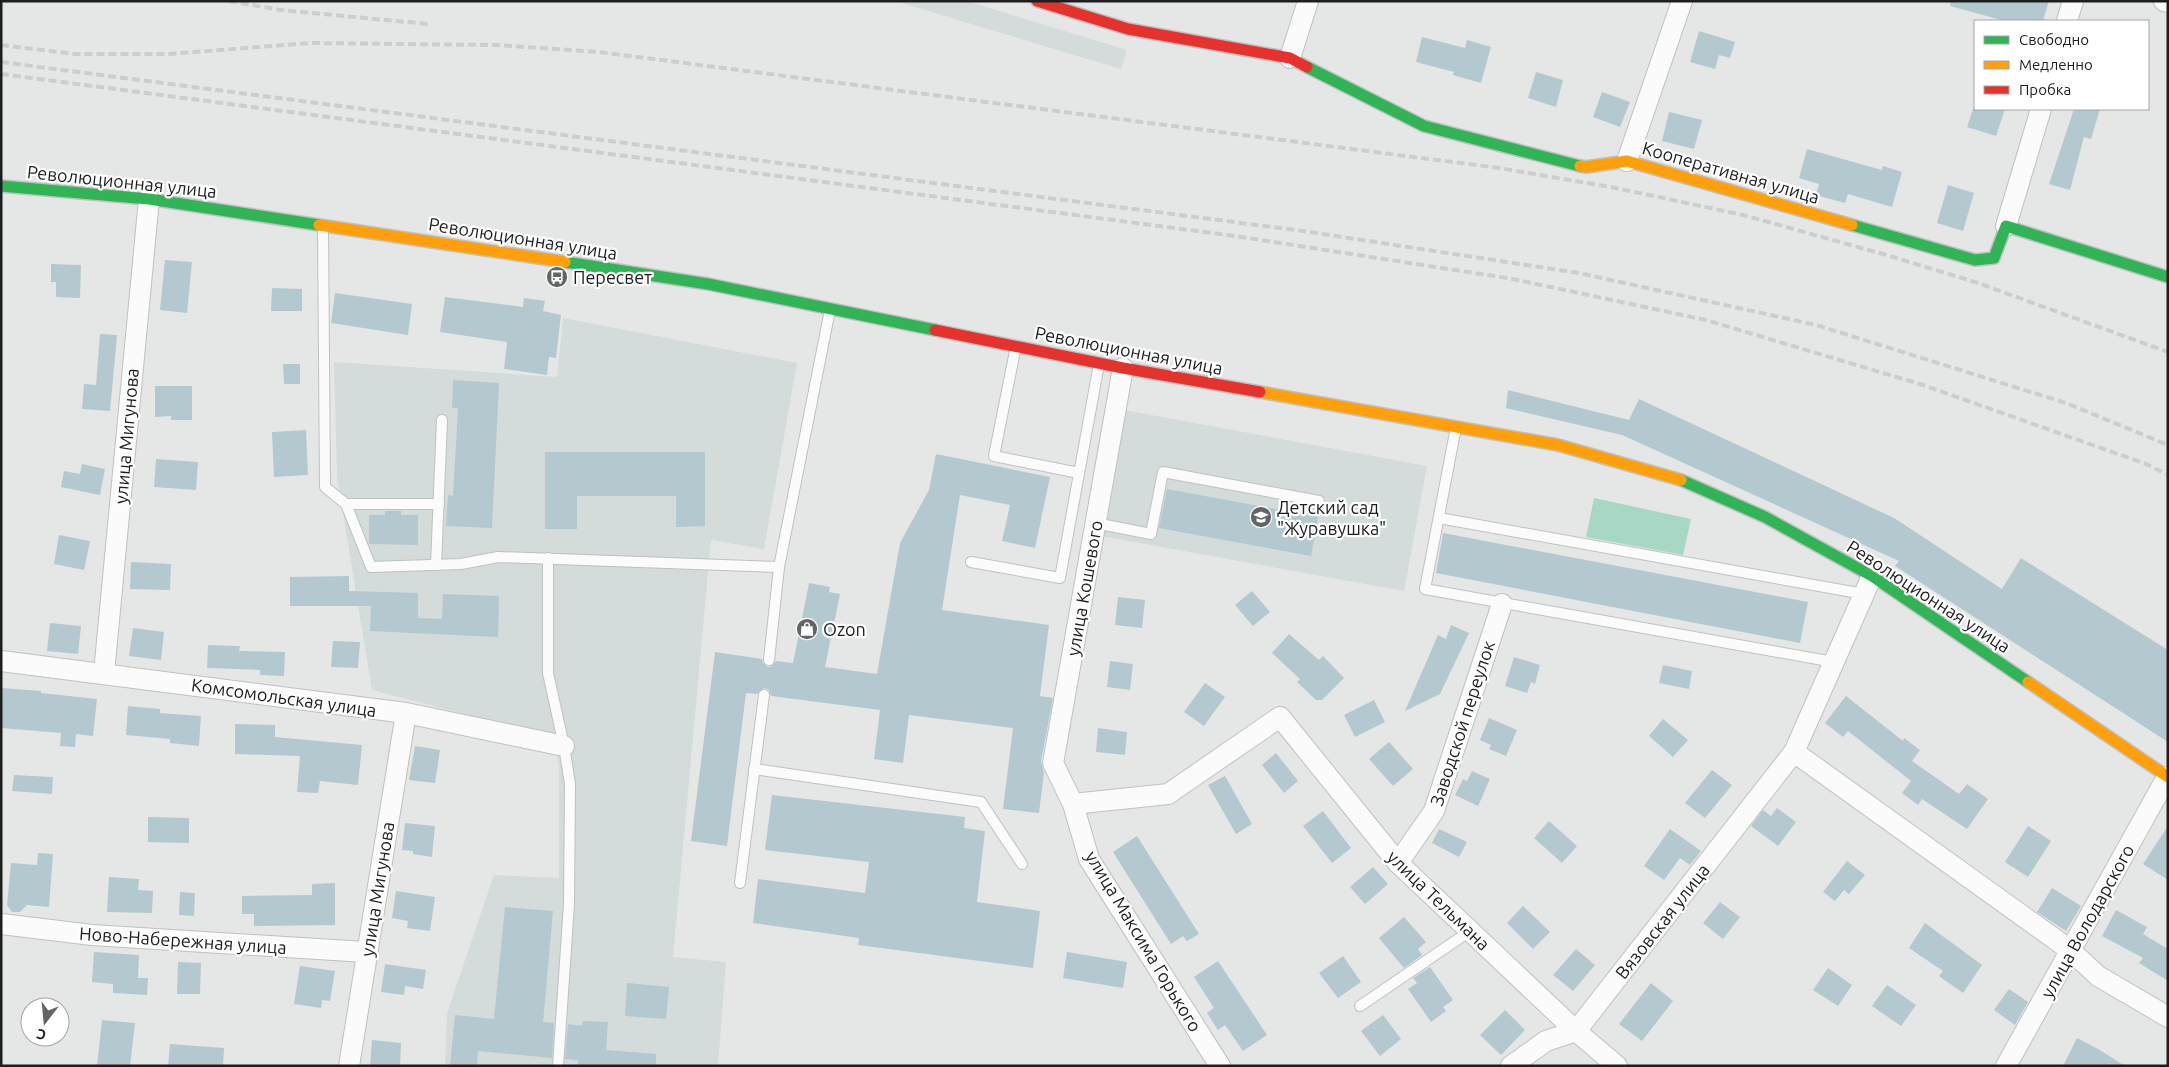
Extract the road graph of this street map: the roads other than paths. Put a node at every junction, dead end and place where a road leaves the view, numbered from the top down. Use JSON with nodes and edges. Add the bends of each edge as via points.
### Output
{"nodes":[{"id":1,"x":1037,"y":1,"type":"edge"},
{"id":2,"x":1308,"y":1,"type":"edge"},
{"id":3,"x":1682,"y":1,"type":"edge"},
{"id":4,"x":2073,"y":1,"type":"edge"},
{"id":5,"x":2164,"y":1,"type":"edge"},
{"id":6,"x":2168,"y":2,"type":"edge"},
{"id":7,"x":2067,"y":20,"type":"edge"},
{"id":8,"x":1290,"y":58,"type":"junction"},
{"id":9,"x":2040,"y":110,"type":"edge"},
{"id":10,"x":1627,"y":161,"type":"junction"},
{"id":11,"x":1,"y":186,"type":"edge"},
{"id":12,"x":149,"y":198,"type":"junction"},
{"id":13,"x":323,"y":225,"type":"junction"},
{"id":14,"x":2006,"y":226,"type":"junction"},
{"id":15,"x":2168,"y":277,"type":"edge"},
{"id":16,"x":830,"y":309,"type":"junction"},
{"id":17,"x":1016,"y":346,"type":"junction"},
{"id":18,"x":1099,"y":363,"type":"junction"},
{"id":19,"x":1123,"y":368,"type":"junction"},
{"id":20,"x":442,"y":420,"type":"dead end"},
{"id":21,"x":1456,"y":427,"type":"junction"},
{"id":22,"x":1079,"y":473,"type":"junction"},
{"id":23,"x":1319,"y":500,"type":"dead end"},
{"id":24,"x":346,"y":504,"type":"junction"},
{"id":25,"x":438,"y":504,"type":"junction"},
{"id":26,"x":1439,"y":518,"type":"junction"},
{"id":27,"x":1095,"y":523,"type":"junction"},
{"id":28,"x":548,"y":558,"type":"junction"},
{"id":29,"x":971,"y":562,"type":"dead end"},
{"id":30,"x":436,"y":565,"type":"junction"},
{"id":31,"x":780,"y":567,"type":"junction"},
{"id":32,"x":1872,"y":576,"type":"junction"},
{"id":33,"x":1864,"y":594,"type":"junction"},
{"id":34,"x":1502,"y":604,"type":"junction"},
{"id":35,"x":769,"y":660,"type":"dead end"},
{"id":36,"x":1,"y":662,"type":"edge"},
{"id":37,"x":1834,"y":662,"type":"junction"},
{"id":38,"x":104,"y":673,"type":"junction"},
{"id":39,"x":764,"y":695,"type":"dead end"},
{"id":40,"x":406,"y":714,"type":"junction"},
{"id":41,"x":564,"y":746,"type":"junction"},
{"id":42,"x":1794,"y":752,"type":"junction"},
{"id":43,"x":754,"y":769,"type":"junction"},
{"id":44,"x":2168,"y":777,"type":"edge"},
{"id":45,"x":1073,"y":804,"type":"junction"},
{"id":46,"x":1398,"y":863,"type":"junction"},
{"id":47,"x":1022,"y":864,"type":"dead end"},
{"id":48,"x":740,"y":883,"type":"dead end"},
{"id":49,"x":1,"y":924,"type":"edge"},
{"id":50,"x":1470,"y":931,"type":"junction"},
{"id":51,"x":2070,"y":950,"type":"junction"},
{"id":52,"x":366,"y":952,"type":"junction"},
{"id":53,"x":1360,"y":1006,"type":"dead end"},
{"id":54,"x":2168,"y":1017,"type":"edge"},
{"id":55,"x":1576,"y":1031,"type":"junction"},
{"id":56,"x":349,"y":1066,"type":"edge"},
{"id":57,"x":558,"y":1066,"type":"edge"},
{"id":58,"x":1220,"y":1066,"type":"edge"},
{"id":59,"x":1511,"y":1066,"type":"edge"},
{"id":60,"x":1618,"y":1066,"type":"edge"},
{"id":61,"x":2006,"y":1066,"type":"edge"}],
"edges":[{"from":1,"to":8,"type":"street","name":"Кооперативная улица","via":[[1128,30]]},
{"from":2,"to":8,"type":"street"},
{"from":3,"to":10,"type":"street"},
{"from":4,"to":7,"type":"street"},
{"from":5,"to":6,"type":"street"},
{"from":8,"to":10,"type":"street","name":"Кооперативная улица","via":[[1424,126],[1586,167]]},
{"from":9,"to":14,"type":"street"},
{"from":10,"to":14,"type":"street","name":"Кооперативная улица","via":[[1975,260],[1994,258]]},
{"from":11,"to":12,"type":"street","name":"Революционная улица"},
{"from":12,"to":13,"type":"street","name":"Революционная улица"},
{"from":12,"to":38,"type":"street","name":"улица Мигунова"},
{"from":13,"to":16,"type":"street","name":"Революционная улица","via":[[708,284]]},
{"from":13,"to":24,"type":"lane","via":[[325,488]]},
{"from":14,"to":15,"type":"street"},
{"from":16,"to":17,"type":"street","name":"Революционная улица"},
{"from":16,"to":31,"type":"lane"},
{"from":17,"to":18,"type":"street","name":"Революционная улица"},
{"from":17,"to":22,"type":"lane","via":[[994,456]]},
{"from":18,"to":19,"type":"street","name":"Революционная улица"},
{"from":18,"to":22,"type":"lane"},
{"from":19,"to":21,"type":"street","name":"Революционная улица"},
{"from":19,"to":27,"type":"street","name":"улица Кошевого"},
{"from":20,"to":25,"type":"lane"},
{"from":21,"to":26,"type":"lane"},
{"from":21,"to":32,"type":"street","name":"Революционная улица","via":[[1558,444],[1672,476],[1764,517]]},
{"from":22,"to":29,"type":"lane","via":[[1060,578]]},
{"from":23,"to":27,"type":"lane","via":[[1163,472],[1151,534]]},
{"from":24,"to":25,"type":"lane"},
{"from":24,"to":30,"type":"lane","via":[[371,567]]},
{"from":25,"to":30,"type":"lane"},
{"from":26,"to":33,"type":"lane"},
{"from":26,"to":34,"type":"lane","via":[[1425,589]]},
{"from":27,"to":45,"type":"street","name":"улица Кошевого","via":[[1053,763]]},
{"from":28,"to":30,"type":"lane","via":[[498,557]]},
{"from":28,"to":31,"type":"lane"},
{"from":28,"to":41,"type":"lane","via":[[548,673]]},
{"from":31,"to":35,"type":"lane"},
{"from":32,"to":33,"type":"street","name":"Вязовская улица"},
{"from":32,"to":44,"type":"street","name":"Революционная улица"},
{"from":33,"to":37,"type":"street","name":"Вязовская улица"},
{"from":34,"to":37,"type":"lane"},
{"from":34,"to":46,"type":"street","name":"Заводской переулок","via":[[1434,811]]},
{"from":36,"to":38,"type":"street","name":"Комсомольская улица"},
{"from":37,"to":42,"type":"street","name":"Вязовская улица"},
{"from":38,"to":40,"type":"street","name":"Комсомольская улица"},
{"from":39,"to":43,"type":"lane"},
{"from":40,"to":41,"type":"street","name":"Комсомольская улица"},
{"from":40,"to":52,"type":"street","name":"улица Мигунова"},
{"from":41,"to":57,"type":"lane","via":[[570,784],[570,904]]},
{"from":42,"to":51,"type":"street"},
{"from":42,"to":55,"type":"street","name":"Вязовская улица"},
{"from":43,"to":47,"type":"lane","via":[[981,802]]},
{"from":43,"to":48,"type":"lane"},
{"from":44,"to":51,"type":"street","name":"улица Володарского"},
{"from":45,"to":46,"type":"street","name":"улица Тельмана","via":[[1168,794],[1280,717]]},
{"from":45,"to":58,"type":"street","name":"улица Максима Горького","via":[[1089,859]]},
{"from":46,"to":50,"type":"street","name":"улица Тельмана"},
{"from":49,"to":52,"type":"street","name":"Ново-Набережная улица","via":[[92,935]]},
{"from":50,"to":53,"type":"lane"},
{"from":50,"to":55,"type":"street","name":"улица Тельмана"},
{"from":51,"to":54,"type":"street","via":[[2098,976]]},
{"from":51,"to":61,"type":"street","name":"улица Володарского"},
{"from":52,"to":56,"type":"street","name":"улица Мигунова"},
{"from":55,"to":59,"type":"street","via":[[1546,1041]]},
{"from":55,"to":60,"type":"street","name":"улица Тельмана"}]}
